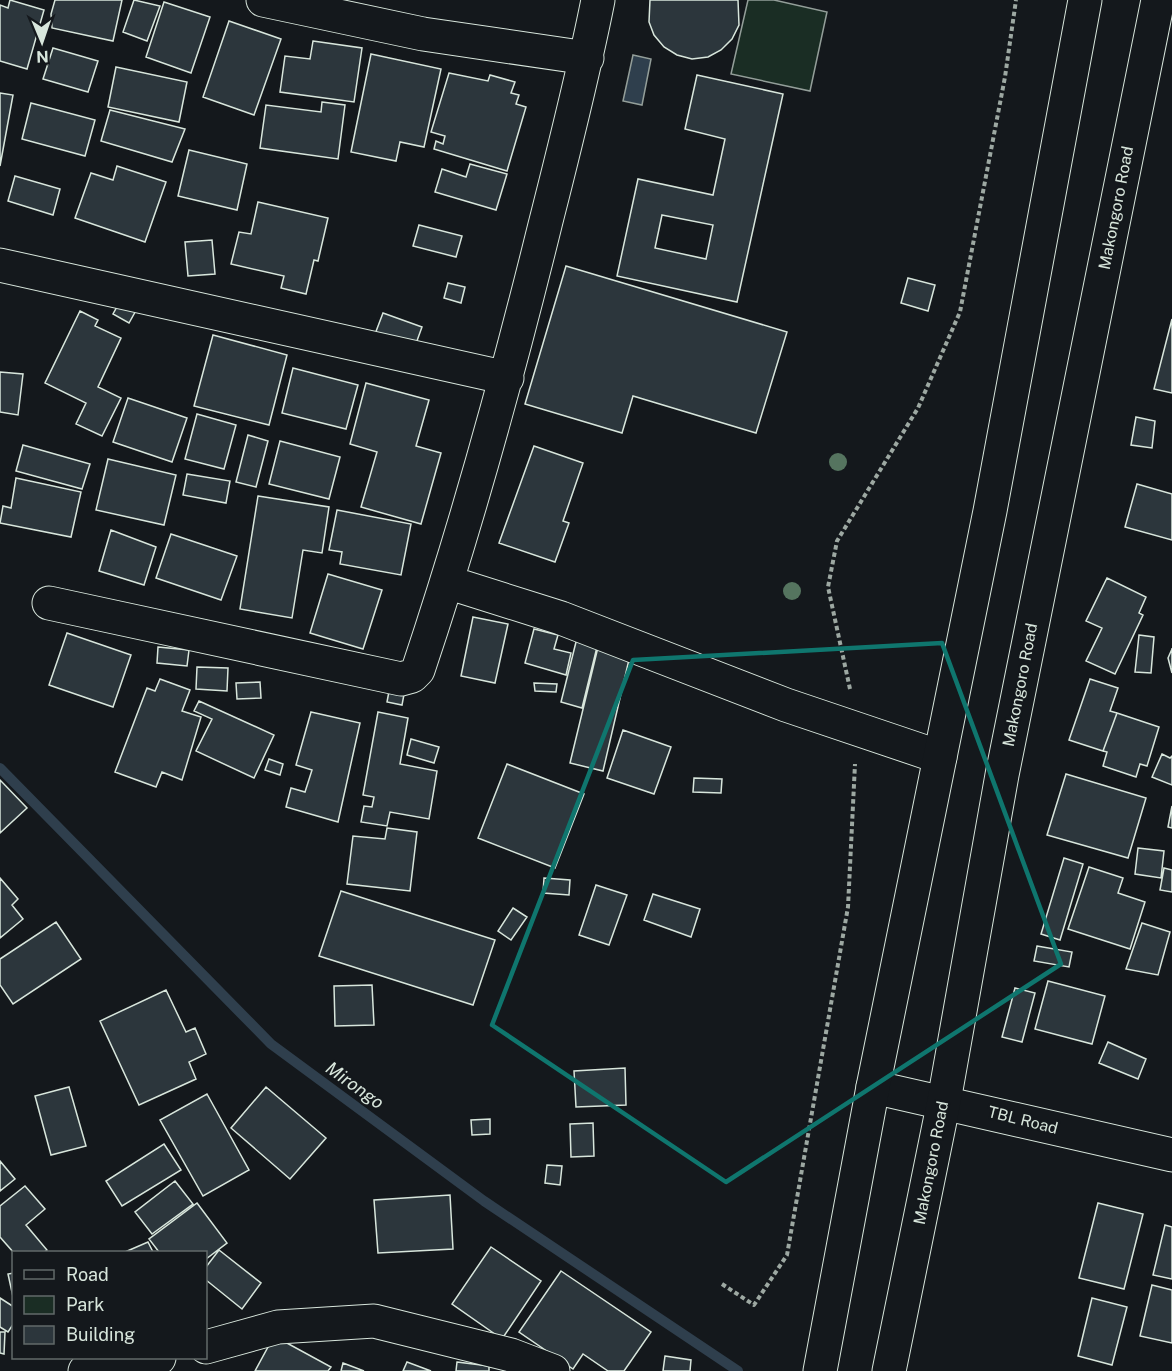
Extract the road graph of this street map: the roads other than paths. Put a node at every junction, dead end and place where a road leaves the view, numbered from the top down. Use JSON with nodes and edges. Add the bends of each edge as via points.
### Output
{"nodes":[{"id":1,"x":263,"y":0,"type":"edge"},
{"id":2,"x":598,"y":0,"type":"edge"},
{"id":3,"x":1085,"y":0,"type":"edge"},
{"id":4,"x":1158,"y":0,"type":"edge"},
{"id":5,"x":587,"y":58,"type":"junction"},
{"id":6,"x":0,"y":266,"type":"edge"},
{"id":7,"x":507,"y":378,"type":"junction"},
{"id":8,"x":447,"y":582,"type":"junction"},
{"id":9,"x":49,"y":603,"type":"dead end"},
{"id":10,"x":940,"y":757,"type":"junction"},
{"id":11,"x":873,"y":1088,"type":"junction"},
{"id":12,"x":944,"y":1101,"type":"junction"},
{"id":13,"x":1172,"y":1155,"type":"edge"},
{"id":14,"x":207,"y":1347,"type":"edge"},
{"id":15,"x":153,"y":1359,"type":"edge"},
{"id":16,"x":85,"y":1371,"type":"edge"},
{"id":17,"x":553,"y":1371,"type":"edge"},
{"id":18,"x":820,"y":1371,"type":"edge"},
{"id":19,"x":888,"y":1371,"type":"edge"}],
"edges":[{"from":1,"to":5,"type":"street","via":[[423,34]]},
{"from":2,"to":5,"type":"street"},
{"from":3,"to":10,"type":"street"},
{"from":4,"to":12,"type":"street","name":"Makongoro Road","via":[[1005,763]]},
{"from":5,"to":7,"type":"street"},
{"from":6,"to":7,"type":"street"},
{"from":7,"to":8,"type":"street"},
{"from":8,"to":9,"type":"street","via":[[417,670],[407,679]]},
{"from":8,"to":10,"type":"street","via":[[561,618]]},
{"from":10,"to":11,"type":"street"},
{"from":11,"to":12,"type":"street","name":"TBL Road"},
{"from":11,"to":18,"type":"street"},
{"from":12,"to":13,"type":"street","name":"TBL Road"},
{"from":12,"to":19,"type":"street","name":"Makongoro Road"},
{"from":14,"to":17,"type":"street","via":[[278,1327],[374,1321],[511,1354]]},
{"from":15,"to":16,"type":"street"}]}
